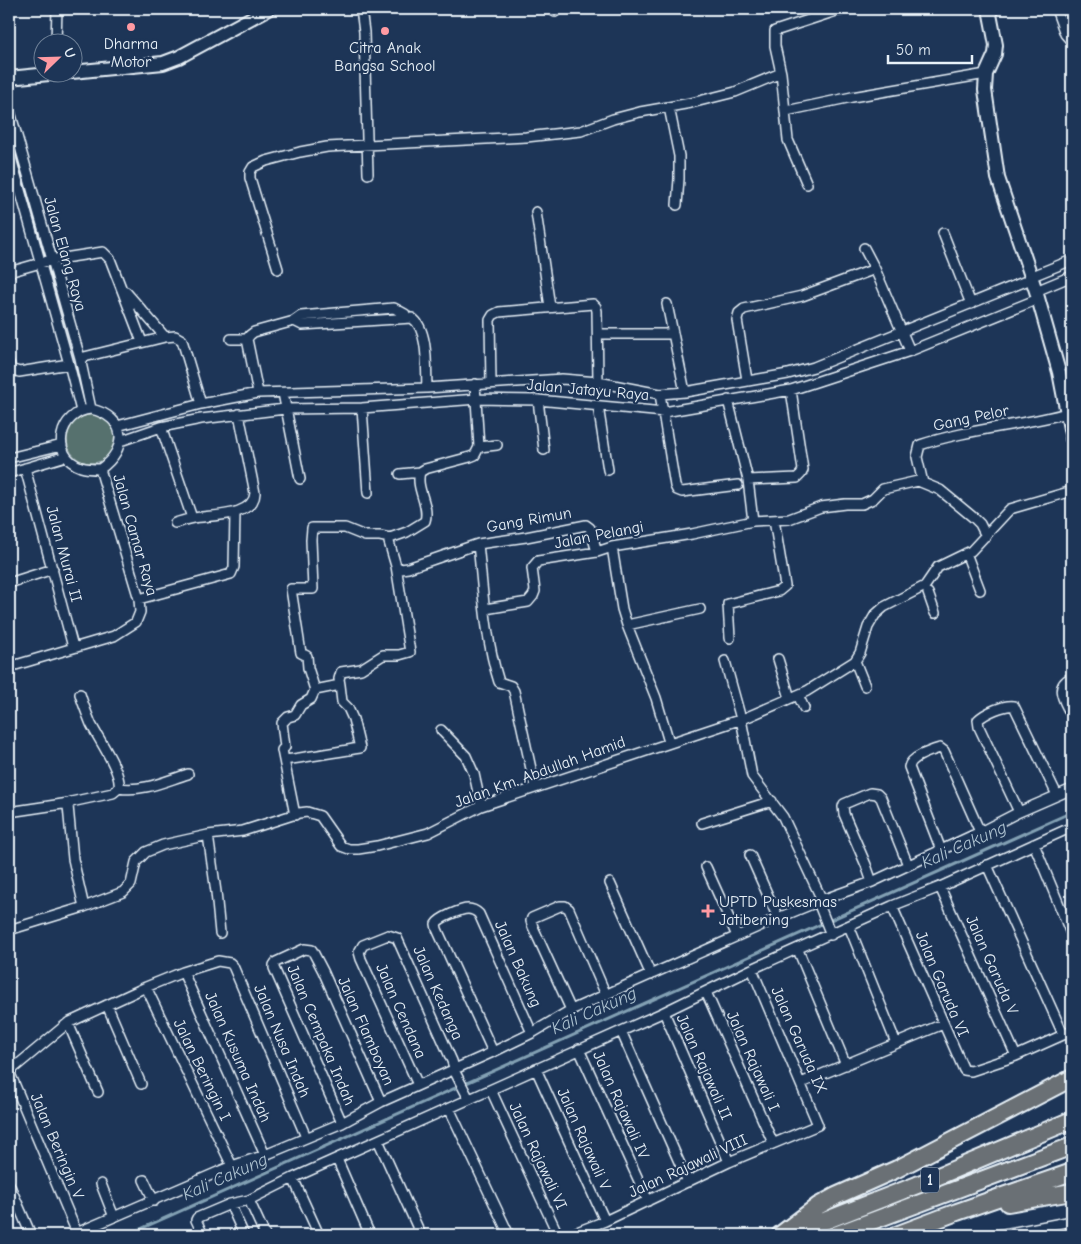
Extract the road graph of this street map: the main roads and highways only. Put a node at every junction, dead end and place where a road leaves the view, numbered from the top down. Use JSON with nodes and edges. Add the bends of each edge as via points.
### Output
{"nodes":[{"id":1,"x":1072,"y":1078,"type":"edge"},
{"id":2,"x":1072,"y":1090,"type":"edge"},
{"id":3,"x":1072,"y":1120,"type":"edge"},
{"id":4,"x":983,"y":1124,"type":"junction"},
{"id":5,"x":1072,"y":1146,"type":"edge"},
{"id":6,"x":1072,"y":1172,"type":"edge"},
{"id":7,"x":1072,"y":1192,"type":"edge"},
{"id":8,"x":957,"y":1212,"type":"junction"},
{"id":9,"x":780,"y":1235,"type":"edge"},
{"id":10,"x":787,"y":1235,"type":"edge"},
{"id":11,"x":835,"y":1235,"type":"edge"},
{"id":12,"x":896,"y":1235,"type":"edge"}],
"edges":[{"from":1,"to":4,"type":"highway"},
{"from":2,"to":4,"type":"highway"},
{"from":3,"to":10,"type":"highway","number":"1","via":[[926,1182]]},
{"from":4,"to":9,"type":"highway","via":[[897,1169],[836,1196]]},
{"from":5,"to":11,"type":"highway","number":"1"},
{"from":6,"to":8,"type":"highway"},
{"from":7,"to":8,"type":"highway"},
{"from":8,"to":12,"type":"highway"}]}
